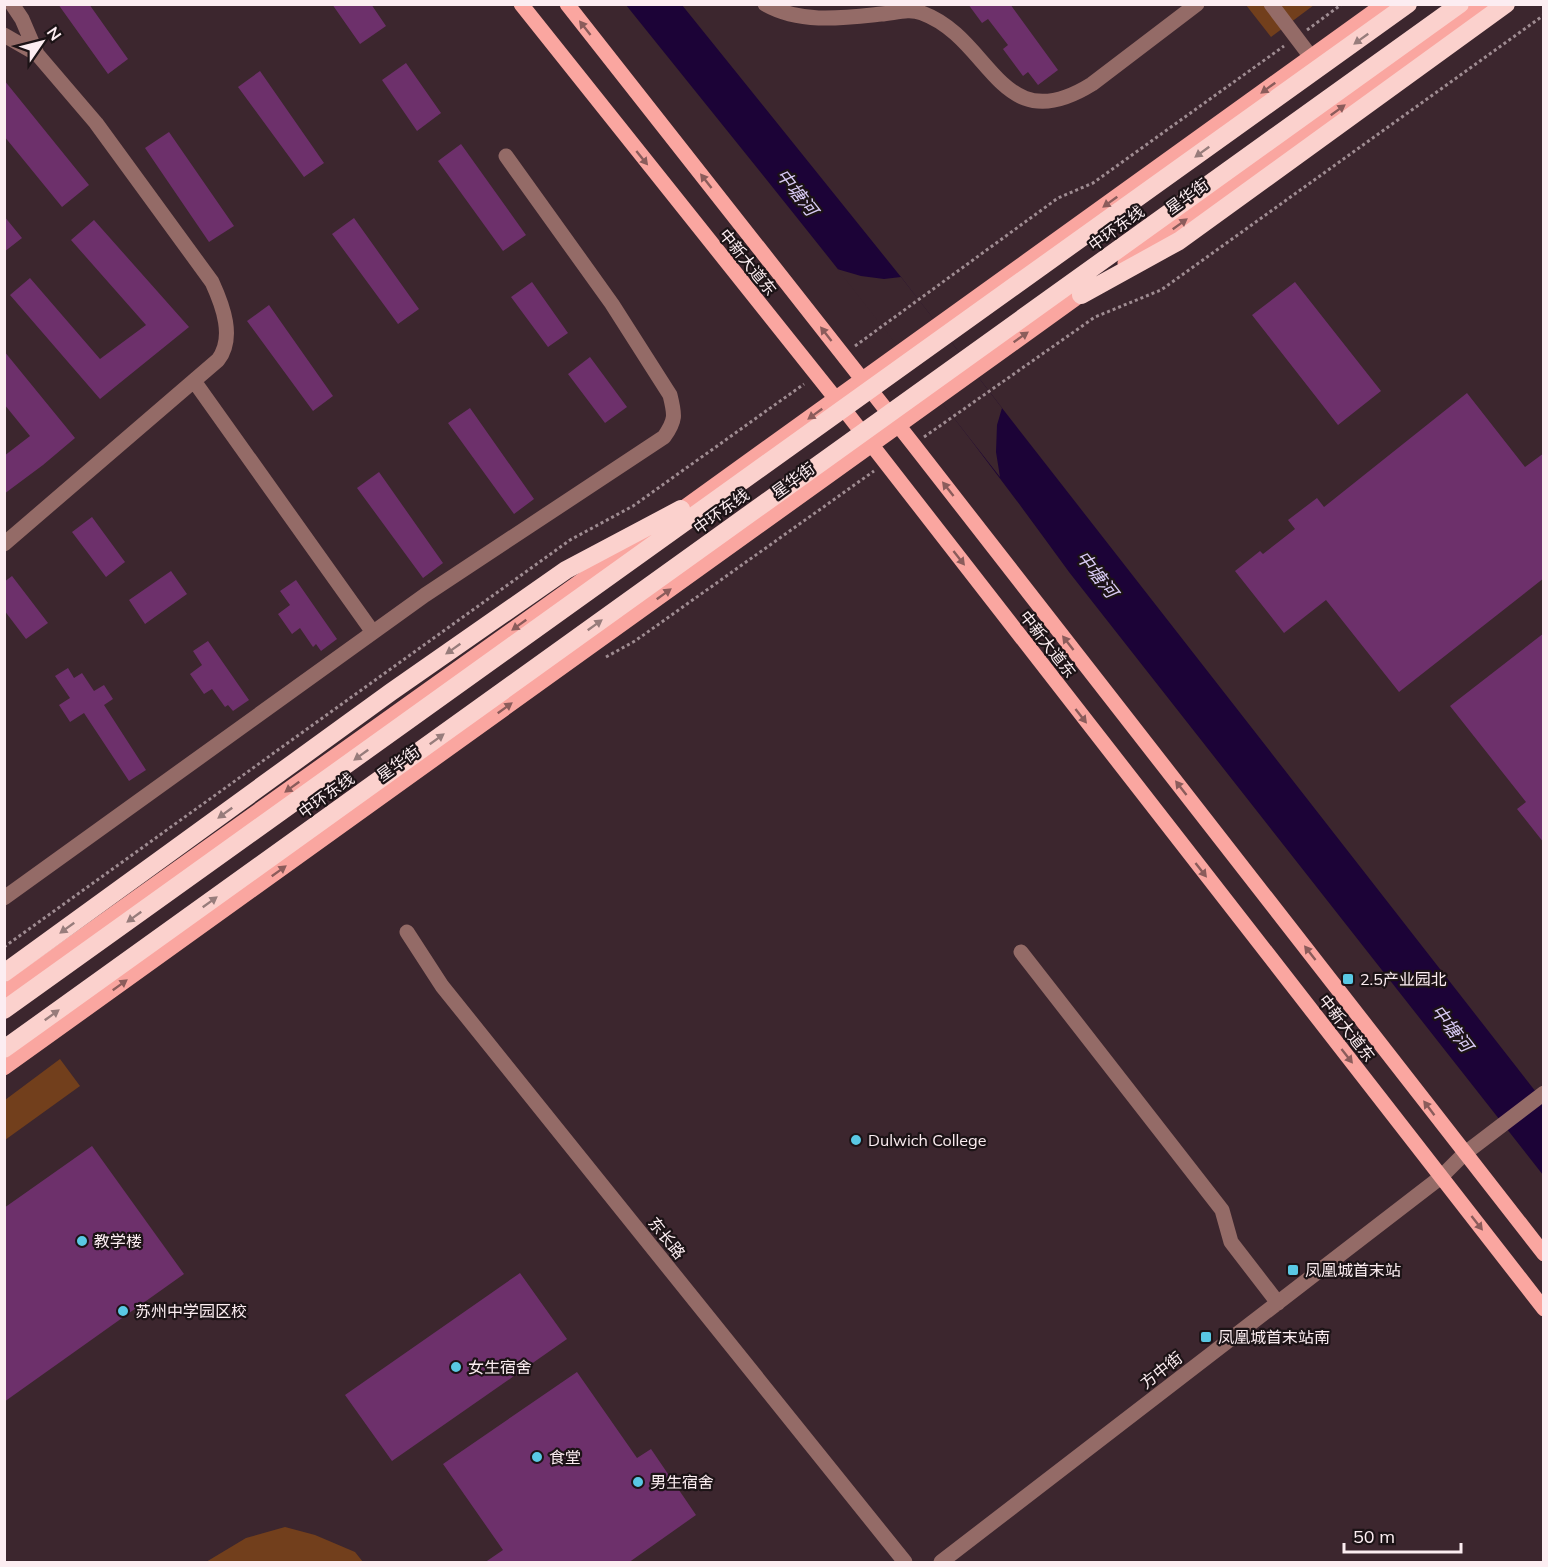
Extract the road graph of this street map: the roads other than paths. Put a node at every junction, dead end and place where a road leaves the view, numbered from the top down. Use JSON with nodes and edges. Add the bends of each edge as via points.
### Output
{"nodes":[{"id":1,"x":12,"y":4,"type":"edge"},
{"id":2,"x":521,"y":4,"type":"edge"},
{"id":3,"x":567,"y":4,"type":"edge"},
{"id":4,"x":765,"y":4,"type":"edge"},
{"id":5,"x":1197,"y":4,"type":"edge"},
{"id":6,"x":1271,"y":4,"type":"edge"},
{"id":7,"x":1384,"y":4,"type":"edge"},
{"id":8,"x":1408,"y":4,"type":"edge"},
{"id":9,"x":1460,"y":4,"type":"edge"},
{"id":10,"x":1484,"y":4,"type":"edge"},
{"id":11,"x":1506,"y":4,"type":"edge"},
{"id":12,"x":905,"y":8,"type":"edge"},
{"id":13,"x":4,"y":35,"type":"edge"},
{"id":14,"x":37,"y":54,"type":"junction"},
{"id":15,"x":1311,"y":57,"type":"junction"},
{"id":16,"x":506,"y":156,"type":"dead end"},
{"id":17,"x":1081,"y":295,"type":"junction"},
{"id":18,"x":862,"y":380,"type":"junction"},
{"id":19,"x":194,"y":381,"type":"junction"},
{"id":20,"x":836,"y":399,"type":"junction"},
{"id":21,"x":899,"y":425,"type":"junction"},
{"id":22,"x":871,"y":445,"type":"junction"},
{"id":23,"x":681,"y":509,"type":"junction"},
{"id":24,"x":4,"y":544,"type":"edge"},
{"id":25,"x":372,"y":631,"type":"junction"},
{"id":26,"x":4,"y":898,"type":"edge"},
{"id":27,"x":407,"y":932,"type":"dead end"},
{"id":28,"x":1021,"y":952,"type":"dead end"},
{"id":29,"x":4,"y":973,"type":"edge"},
{"id":30,"x":4,"y":992,"type":"edge"},
{"id":31,"x":4,"y":1010,"type":"edge"},
{"id":32,"x":4,"y":1049,"type":"edge"},
{"id":33,"x":4,"y":1068,"type":"edge"},
{"id":34,"x":1542,"y":1094,"type":"edge"},
{"id":35,"x":1464,"y":1154,"type":"junction"},
{"id":36,"x":1441,"y":1177,"type":"junction"},
{"id":37,"x":1544,"y":1254,"type":"edge"},
{"id":38,"x":1278,"y":1303,"type":"junction"},
{"id":39,"x":1544,"y":1309,"type":"edge"},
{"id":40,"x":905,"y":1563,"type":"edge"},
{"id":41,"x":941,"y":1563,"type":"edge"}],
"edges":[{"from":1,"to":14,"type":"street"},
{"from":2,"to":20,"type":"main road","name":"中新大道东","one_way":true},
{"from":18,"to":3,"type":"main road","name":"中新大道东","one_way":true},
{"from":4,"to":12,"type":"street","via":[[795,16],[831,19]]},
{"from":5,"to":12,"type":"street","via":[[1092,84],[1051,102],[1014,93],[954,32]]},
{"from":6,"to":15,"type":"street"},
{"from":7,"to":15,"type":"main road"},
{"from":8,"to":31,"type":"highway","name":"中环东线","one_way":true},
{"from":32,"to":9,"type":"highway","name":"中环东线","one_way":true},
{"from":17,"to":10,"type":"main road","name":"星华街","one_way":true},
{"from":11,"to":17,"type":"highway","via":[[1179,241]]},
{"from":13,"to":14,"type":"street"},
{"from":14,"to":19,"type":"street","via":[[96,123],[213,282],[228,339],[218,360]]},
{"from":15,"to":18,"type":"main road","one_way":true},
{"from":16,"to":25,"type":"street","via":[[612,304],[670,395],[673,424],[664,437]]},
{"from":21,"to":17,"type":"main road","name":"星华街","one_way":true},
{"from":18,"to":20,"type":"main road"},
{"from":18,"to":21,"type":"main road","name":"中新大道东"},
{"from":19,"to":24,"type":"street"},
{"from":19,"to":25,"type":"street"},
{"from":20,"to":22,"type":"main road","name":"中新大道东"},
{"from":20,"to":23,"type":"main road","one_way":true},
{"from":21,"to":22,"type":"main road","name":"星华街"},
{"from":35,"to":21,"type":"main road","name":"中新大道东","one_way":true},
{"from":33,"to":22,"type":"main road","name":"星华街","one_way":true},
{"from":22,"to":36,"type":"main road","name":"中新大道东","one_way":true},
{"from":23,"to":29,"type":"highway","one_way":true,"via":[[566,570]]},
{"from":23,"to":30,"type":"main road","one_way":true},
{"from":25,"to":26,"type":"street"},
{"from":27,"to":40,"type":"street","name":"东长路","via":[[442,986]]},
{"from":28,"to":38,"type":"street","via":[[1222,1210],[1231,1242]]},
{"from":34,"to":35,"type":"street","name":"方中街"},
{"from":35,"to":36,"type":"street","name":"方中街"},
{"from":35,"to":37,"type":"main road","name":"中新大道东"},
{"from":36,"to":38,"type":"street","name":"方中街"},
{"from":36,"to":39,"type":"main road","name":"中新大道东","one_way":true},
{"from":38,"to":41,"type":"street","name":"方中街"}]}
